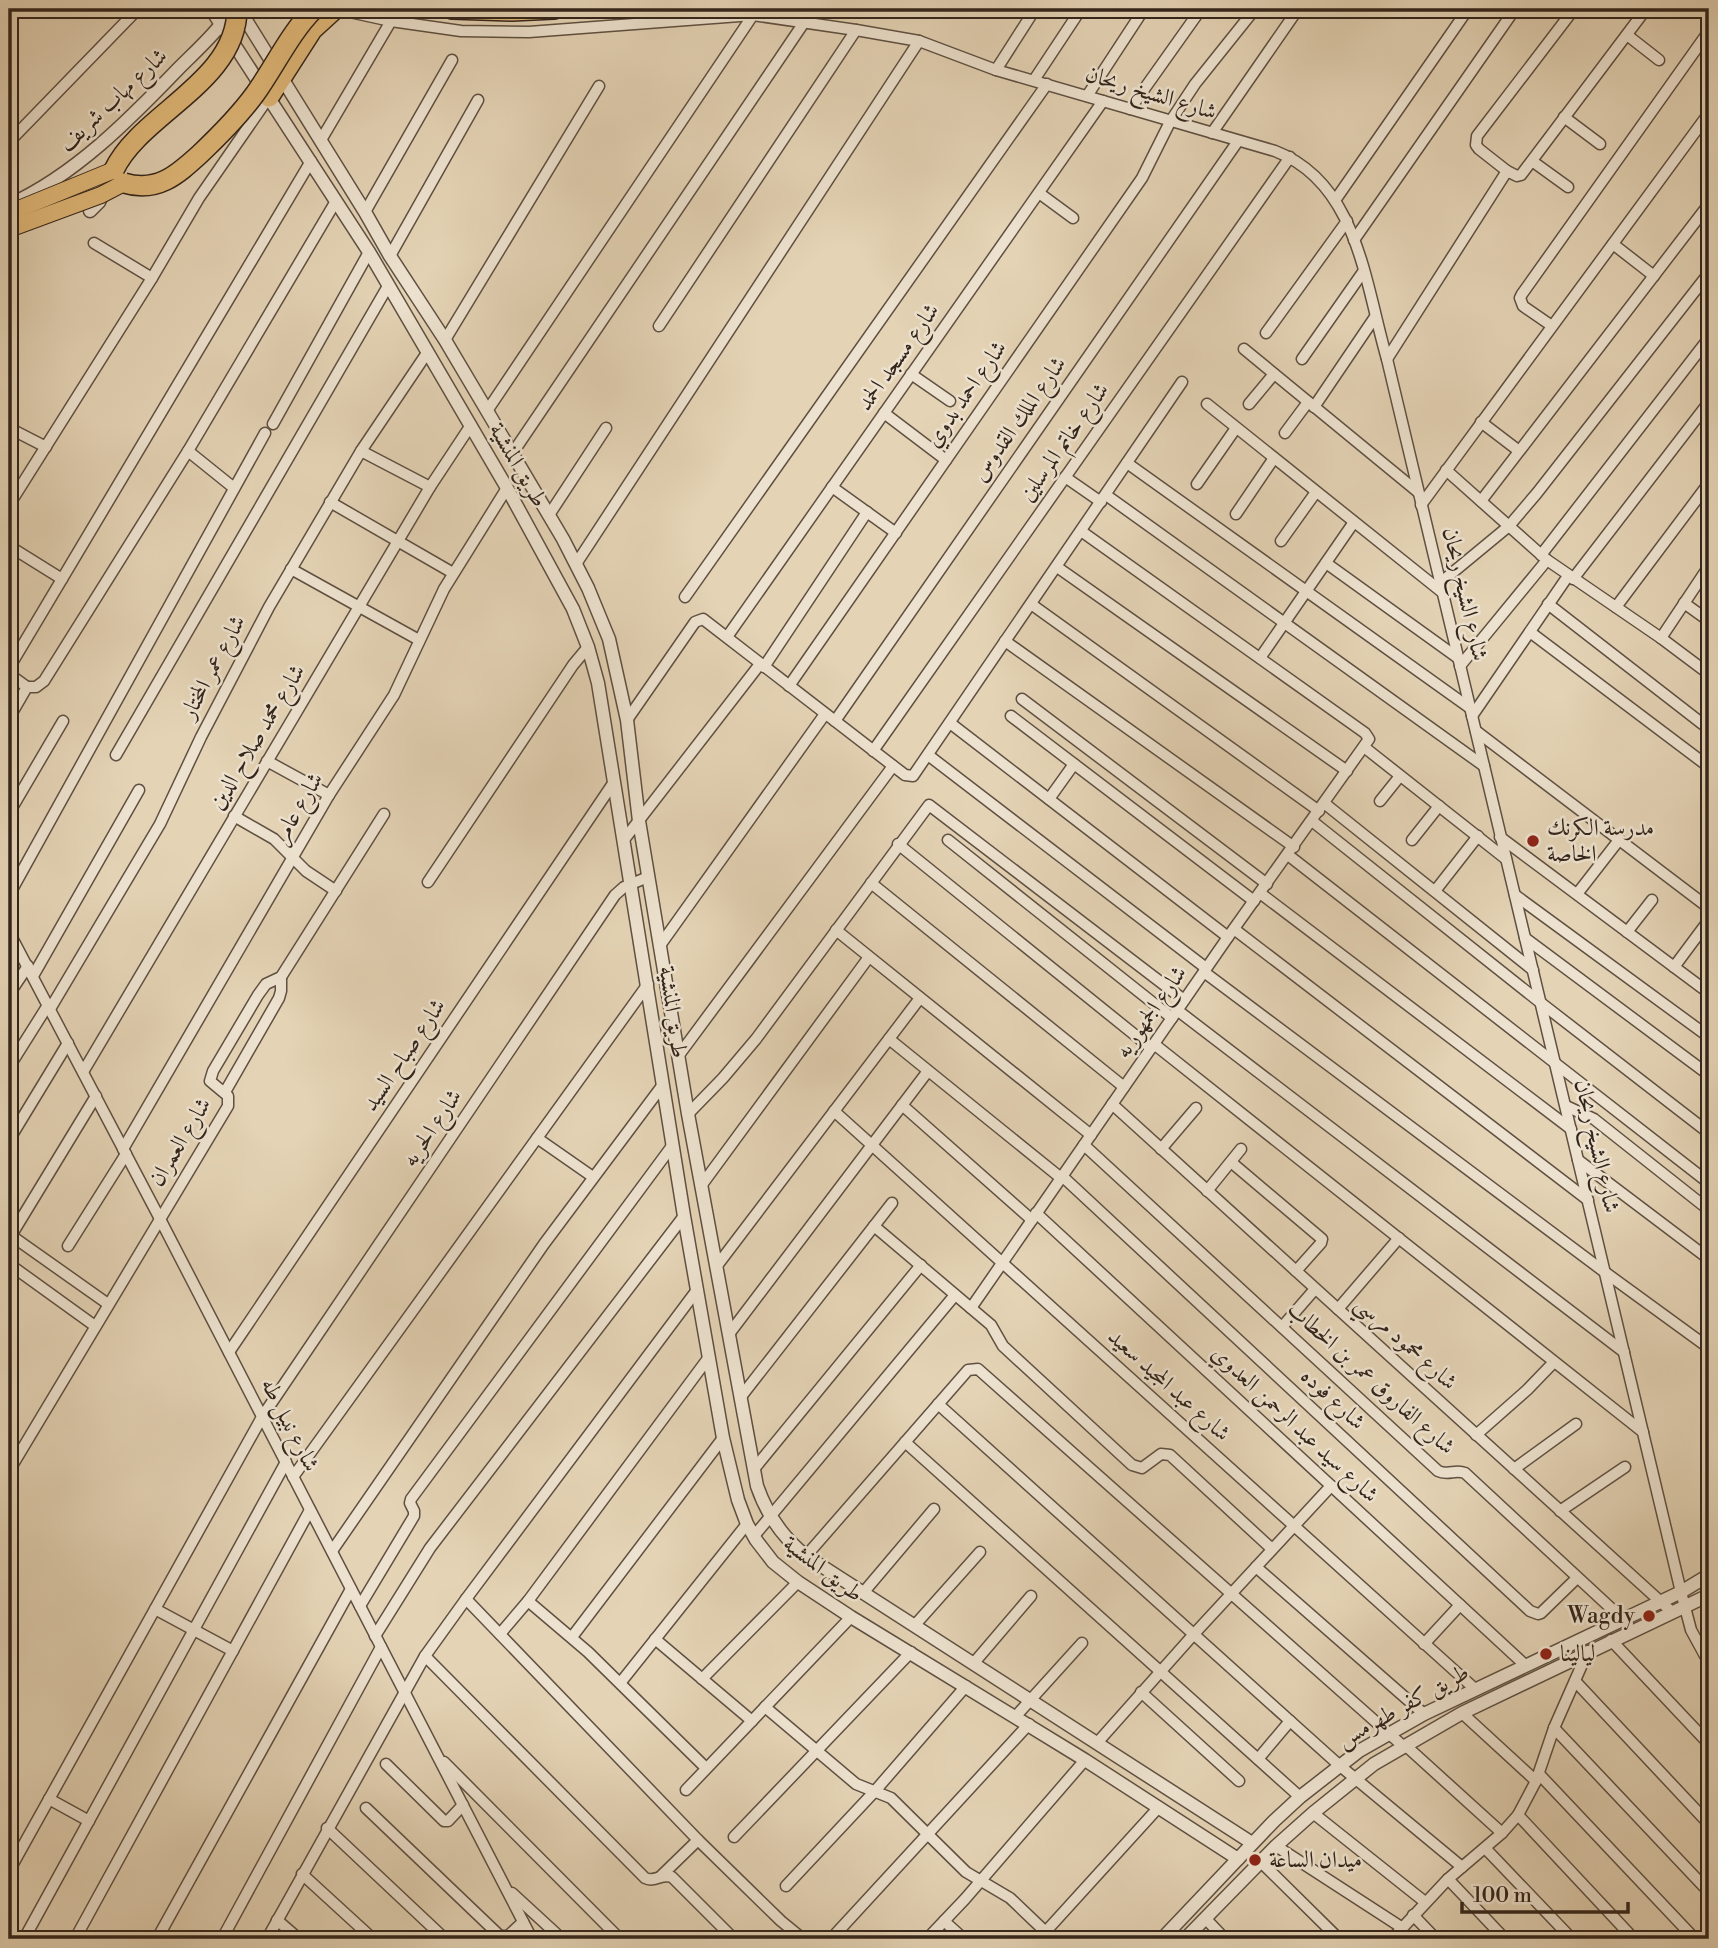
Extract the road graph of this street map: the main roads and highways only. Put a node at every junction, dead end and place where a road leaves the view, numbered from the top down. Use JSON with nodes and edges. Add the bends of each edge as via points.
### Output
{"nodes":[{"id":1,"x":237,"y":9,"type":"edge"},
{"id":2,"x":314,"y":9,"type":"edge"},
{"id":3,"x":335,"y":9,"type":"edge"},
{"id":4,"x":452,"y":9,"type":"edge"},
{"id":5,"x":554,"y":9,"type":"edge"},
{"id":6,"x":269,"y":96,"type":"road end"},
{"id":7,"x":119,"y":177,"type":"junction"},
{"id":8,"x":9,"y":213,"type":"edge"},
{"id":9,"x":9,"y":229,"type":"edge"}],
"edges":[{"from":1,"to":7,"type":"highway","bridge":true,"via":[[234,30],[217,61],[181,102],[132,141]]},
{"from":2,"to":7,"type":"highway","bridge":true,"via":[[244,109],[183,170],[155,186],[139,187]]},
{"from":3,"to":6,"type":"highway","via":[[312,30]]},
{"from":4,"to":5,"type":"highway"},
{"from":7,"to":8,"type":"main road","bridge":true},
{"from":7,"to":9,"type":"main road","bridge":true,"via":[[90,199]]}]}
